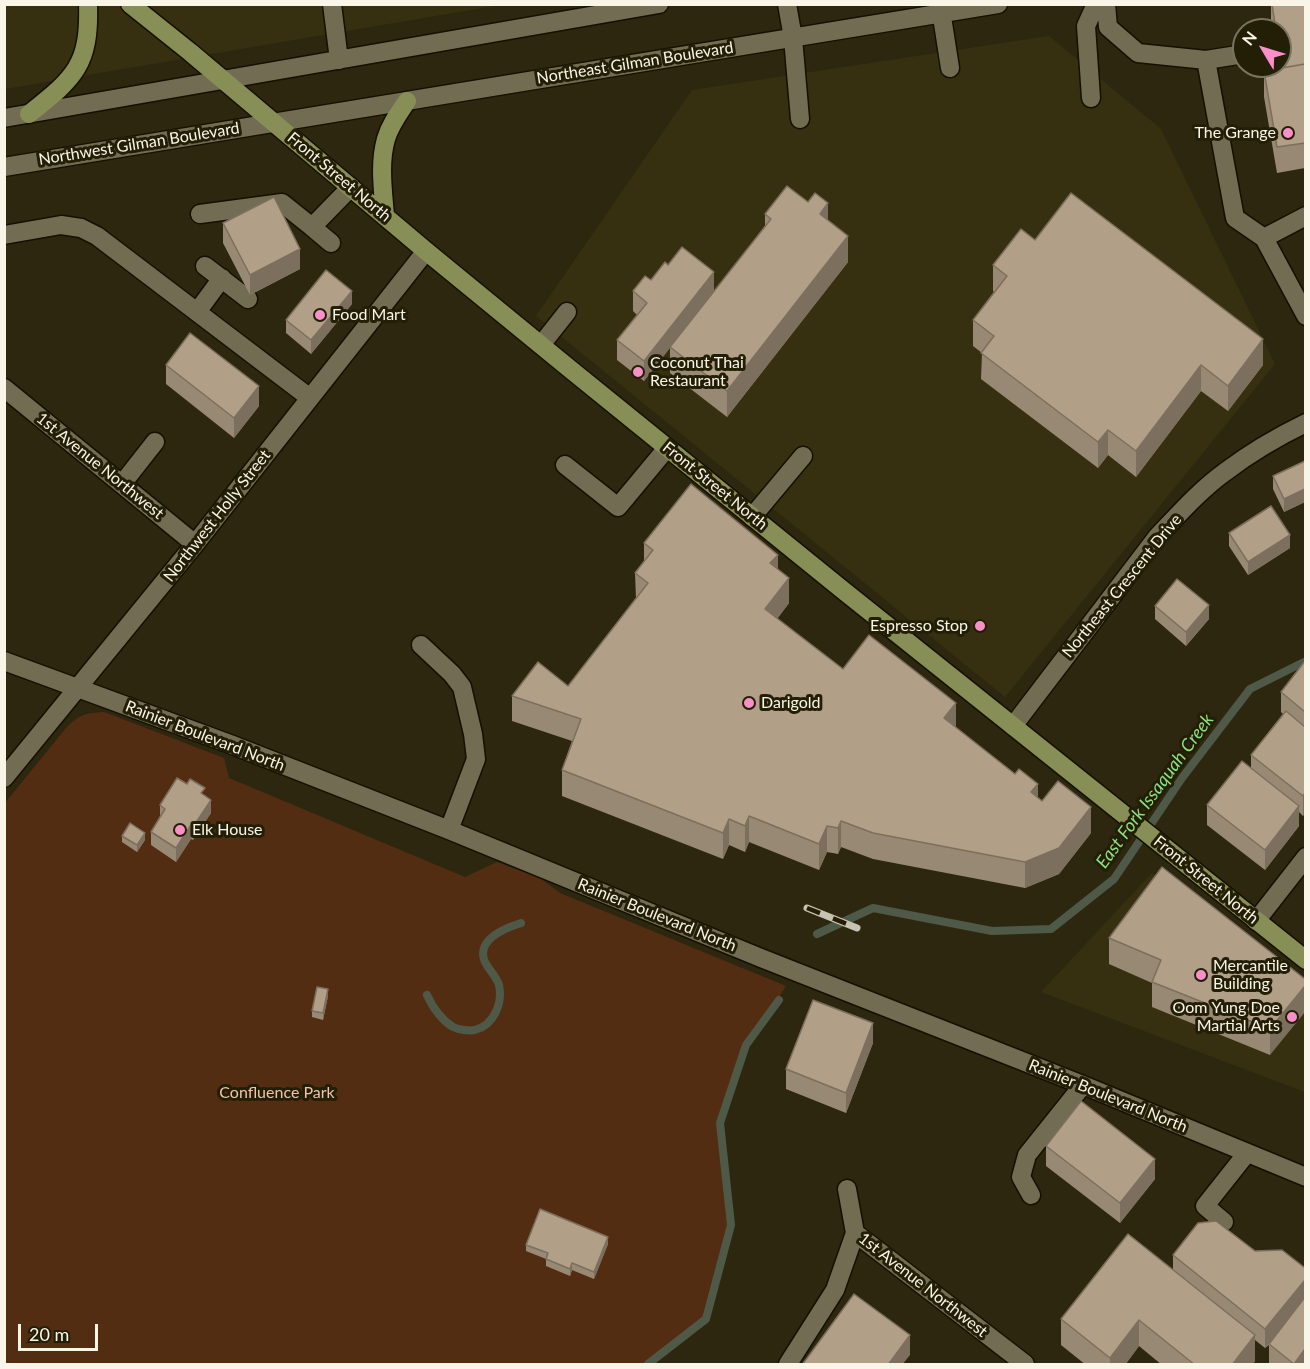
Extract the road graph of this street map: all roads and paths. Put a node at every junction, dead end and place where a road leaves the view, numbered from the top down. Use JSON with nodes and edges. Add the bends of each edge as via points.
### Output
{"nodes":[{"id":1,"x":88,"y":4,"type":"edge"},
{"id":2,"x":130,"y":4,"type":"edge"},
{"id":3,"x":332,"y":4,"type":"edge"},
{"id":4,"x":659,"y":4,"type":"edge"},
{"id":5,"x":787,"y":4,"type":"edge"},
{"id":6,"x":998,"y":4,"type":"edge"},
{"id":7,"x":1096,"y":4,"type":"edge"},
{"id":8,"x":1106,"y":4,"type":"edge"},
{"id":9,"x":940,"y":9,"type":"edge"},
{"id":10,"x":793,"y":38,"type":"junction"},
{"id":11,"x":1232,"y":56,"type":"edge"},
{"id":12,"x":339,"y":60,"type":"junction"},
{"id":13,"x":1206,"y":60,"type":"junction"},
{"id":14,"x":950,"y":68,"type":"dead end"},
{"id":15,"x":224,"y":81,"type":"junction"},
{"id":16,"x":1091,"y":98,"type":"dead end"},
{"id":17,"x":407,"y":101,"type":"junction"},
{"id":18,"x":29,"y":114,"type":"junction"},
{"id":19,"x":4,"y":118,"type":"edge"},
{"id":20,"x":800,"y":119,"type":"dead end"},
{"id":21,"x":273,"y":122,"type":"junction"},
{"id":22,"x":4,"y":166,"type":"edge"},
{"id":23,"x":351,"y":187,"type":"junction"},
{"id":24,"x":200,"y":214,"type":"dead end"},
{"id":25,"x":385,"y":216,"type":"junction"},
{"id":26,"x":1305,"y":216,"type":"edge"},
{"id":27,"x":312,"y":227,"type":"junction"},
{"id":28,"x":4,"y":235,"type":"edge"},
{"id":29,"x":1264,"y":238,"type":"junction"},
{"id":30,"x":331,"y":243,"type":"dead end"},
{"id":31,"x":426,"y":251,"type":"junction"},
{"id":32,"x":205,"y":266,"type":"dead end"},
{"id":33,"x":222,"y":278,"type":"junction"},
{"id":34,"x":248,"y":299,"type":"dead end"},
{"id":35,"x":196,"y":312,"type":"junction"},
{"id":36,"x":567,"y":312,"type":"dead end"},
{"id":37,"x":1305,"y":316,"type":"edge"},
{"id":38,"x":541,"y":345,"type":"junction"},
{"id":39,"x":4,"y":388,"type":"edge"},
{"id":40,"x":310,"y":398,"type":"junction"},
{"id":41,"x":1305,"y":423,"type":"edge"},
{"id":42,"x":155,"y":442,"type":"dead end"},
{"id":43,"x":667,"y":448,"type":"junction"},
{"id":44,"x":802,"y":456,"type":"dead end"},
{"id":45,"x":565,"y":465,"type":"dead end"},
{"id":46,"x":122,"y":484,"type":"junction"},
{"id":47,"x":752,"y":517,"type":"junction"},
{"id":48,"x":195,"y":544,"type":"junction"},
{"id":49,"x":421,"y":645,"type":"dead end"},
{"id":50,"x":4,"y":662,"type":"edge"},
{"id":51,"x":78,"y":689,"type":"junction"},
{"id":52,"x":1013,"y":726,"type":"junction"},
{"id":53,"x":4,"y":778,"type":"edge"},
{"id":54,"x":449,"y":830,"type":"junction"},
{"id":55,"x":1305,"y":857,"type":"edge"},
{"id":56,"x":1257,"y":921,"type":"junction"},
{"id":57,"x":1305,"y":960,"type":"edge"},
{"id":58,"x":1083,"y":1085,"type":"junction"},
{"id":59,"x":1247,"y":1153,"type":"junction"},
{"id":60,"x":1305,"y":1177,"type":"edge"},
{"id":61,"x":847,"y":1189,"type":"dead end"},
{"id":62,"x":1031,"y":1195,"type":"dead end"},
{"id":63,"x":1224,"y":1222,"type":"dead end"},
{"id":64,"x":855,"y":1233,"type":"junction"},
{"id":65,"x":788,"y":1365,"type":"edge"},
{"id":66,"x":1025,"y":1365,"type":"edge"}],
"edges":[{"from":1,"to":18,"type":"main road","via":[[87,42],[74,73]]},
{"from":2,"to":15,"type":"main road","name":"Front Street North"},
{"from":3,"to":12,"type":"street"},
{"from":4,"to":12,"type":"street"},
{"from":5,"to":10,"type":"street"},
{"from":6,"to":9,"type":"street","name":"Northeast Gilman Boulevard"},
{"from":7,"to":16,"type":"street","via":[[1086,26]]},
{"from":8,"to":13,"type":"street","via":[[1108,27],[1138,53]]},
{"from":9,"to":10,"type":"street","name":"Northeast Gilman Boulevard"},
{"from":9,"to":14,"type":"street"},
{"from":10,"to":17,"type":"street","name":"Northeast Gilman Boulevard"},
{"from":10,"to":20,"type":"street"},
{"from":11,"to":13,"type":"street"},
{"from":12,"to":15,"type":"street"},
{"from":13,"to":29,"type":"street","via":[[1235,218]]},
{"from":15,"to":18,"type":"street"},
{"from":15,"to":21,"type":"main road","name":"Front Street North"},
{"from":17,"to":21,"type":"street","name":"Northeast Gilman Boulevard"},
{"from":17,"to":25,"type":"main road","via":[[386,137],[382,183]]},
{"from":18,"to":19,"type":"street"},
{"from":21,"to":22,"type":"street","name":"Northwest Gilman Boulevard"},
{"from":21,"to":23,"type":"main road","name":"Front Street North"},
{"from":23,"to":25,"type":"main road","name":"Front Street North"},
{"from":23,"to":27,"type":"street"},
{"from":24,"to":27,"type":"street","via":[[282,203]]},
{"from":25,"to":31,"type":"main road","name":"Front Street North"},
{"from":26,"to":29,"type":"street"},
{"from":27,"to":30,"type":"street"},
{"from":28,"to":35,"type":"street","via":[[61,225],[81,228]]},
{"from":29,"to":37,"type":"street"},
{"from":31,"to":38,"type":"main road","name":"Front Street North"},
{"from":31,"to":40,"type":"street","name":"Northwest Holly Street"},
{"from":32,"to":33,"type":"street"},
{"from":33,"to":34,"type":"street"},
{"from":33,"to":35,"type":"street"},
{"from":35,"to":40,"type":"street"},
{"from":36,"to":38,"type":"street"},
{"from":38,"to":43,"type":"main road","name":"Front Street North"},
{"from":39,"to":46,"type":"street","name":"1st Avenue Northwest"},
{"from":40,"to":48,"type":"street","name":"Northwest Holly Street"},
{"from":41,"to":52,"type":"street","name":"Northeast Crescent Drive","via":[[1223,473],[1157,537]]},
{"from":42,"to":46,"type":"street"},
{"from":43,"to":45,"type":"street","via":[[618,507]]},
{"from":43,"to":47,"type":"main road","name":"Front Street North"},
{"from":44,"to":47,"type":"street"},
{"from":46,"to":48,"type":"street","name":"1st Avenue Northwest"},
{"from":47,"to":52,"type":"main road","name":"Front Street North"},
{"from":48,"to":51,"type":"street","name":"Northwest Holly Street"},
{"from":49,"to":54,"type":"street","via":[[462,687],[473,734],[476,759]]},
{"from":50,"to":51,"type":"street","name":"Rainier Boulevard North"},
{"from":51,"to":53,"type":"street","name":"Northwest Holly Street"},
{"from":51,"to":54,"type":"street","name":"Rainier Boulevard North"},
{"from":52,"to":56,"type":"main road","name":"Front Street North"},
{"from":54,"to":58,"type":"street","name":"Rainier Boulevard North"},
{"from":55,"to":56,"type":"street"},
{"from":56,"to":57,"type":"main road","name":"Front Street North"},
{"from":58,"to":59,"type":"street","name":"Rainier Boulevard North"},
{"from":58,"to":62,"type":"street","via":[[1027,1155],[1021,1177]]},
{"from":59,"to":60,"type":"street","name":"Rainier Boulevard North"},
{"from":59,"to":63,"type":"street","via":[[1206,1206]]},
{"from":61,"to":64,"type":"street","name":"1st Avenue Northwest"},
{"from":64,"to":65,"type":"street","via":[[835,1290]]},
{"from":64,"to":66,"type":"street","name":"1st Avenue Northwest"}]}
